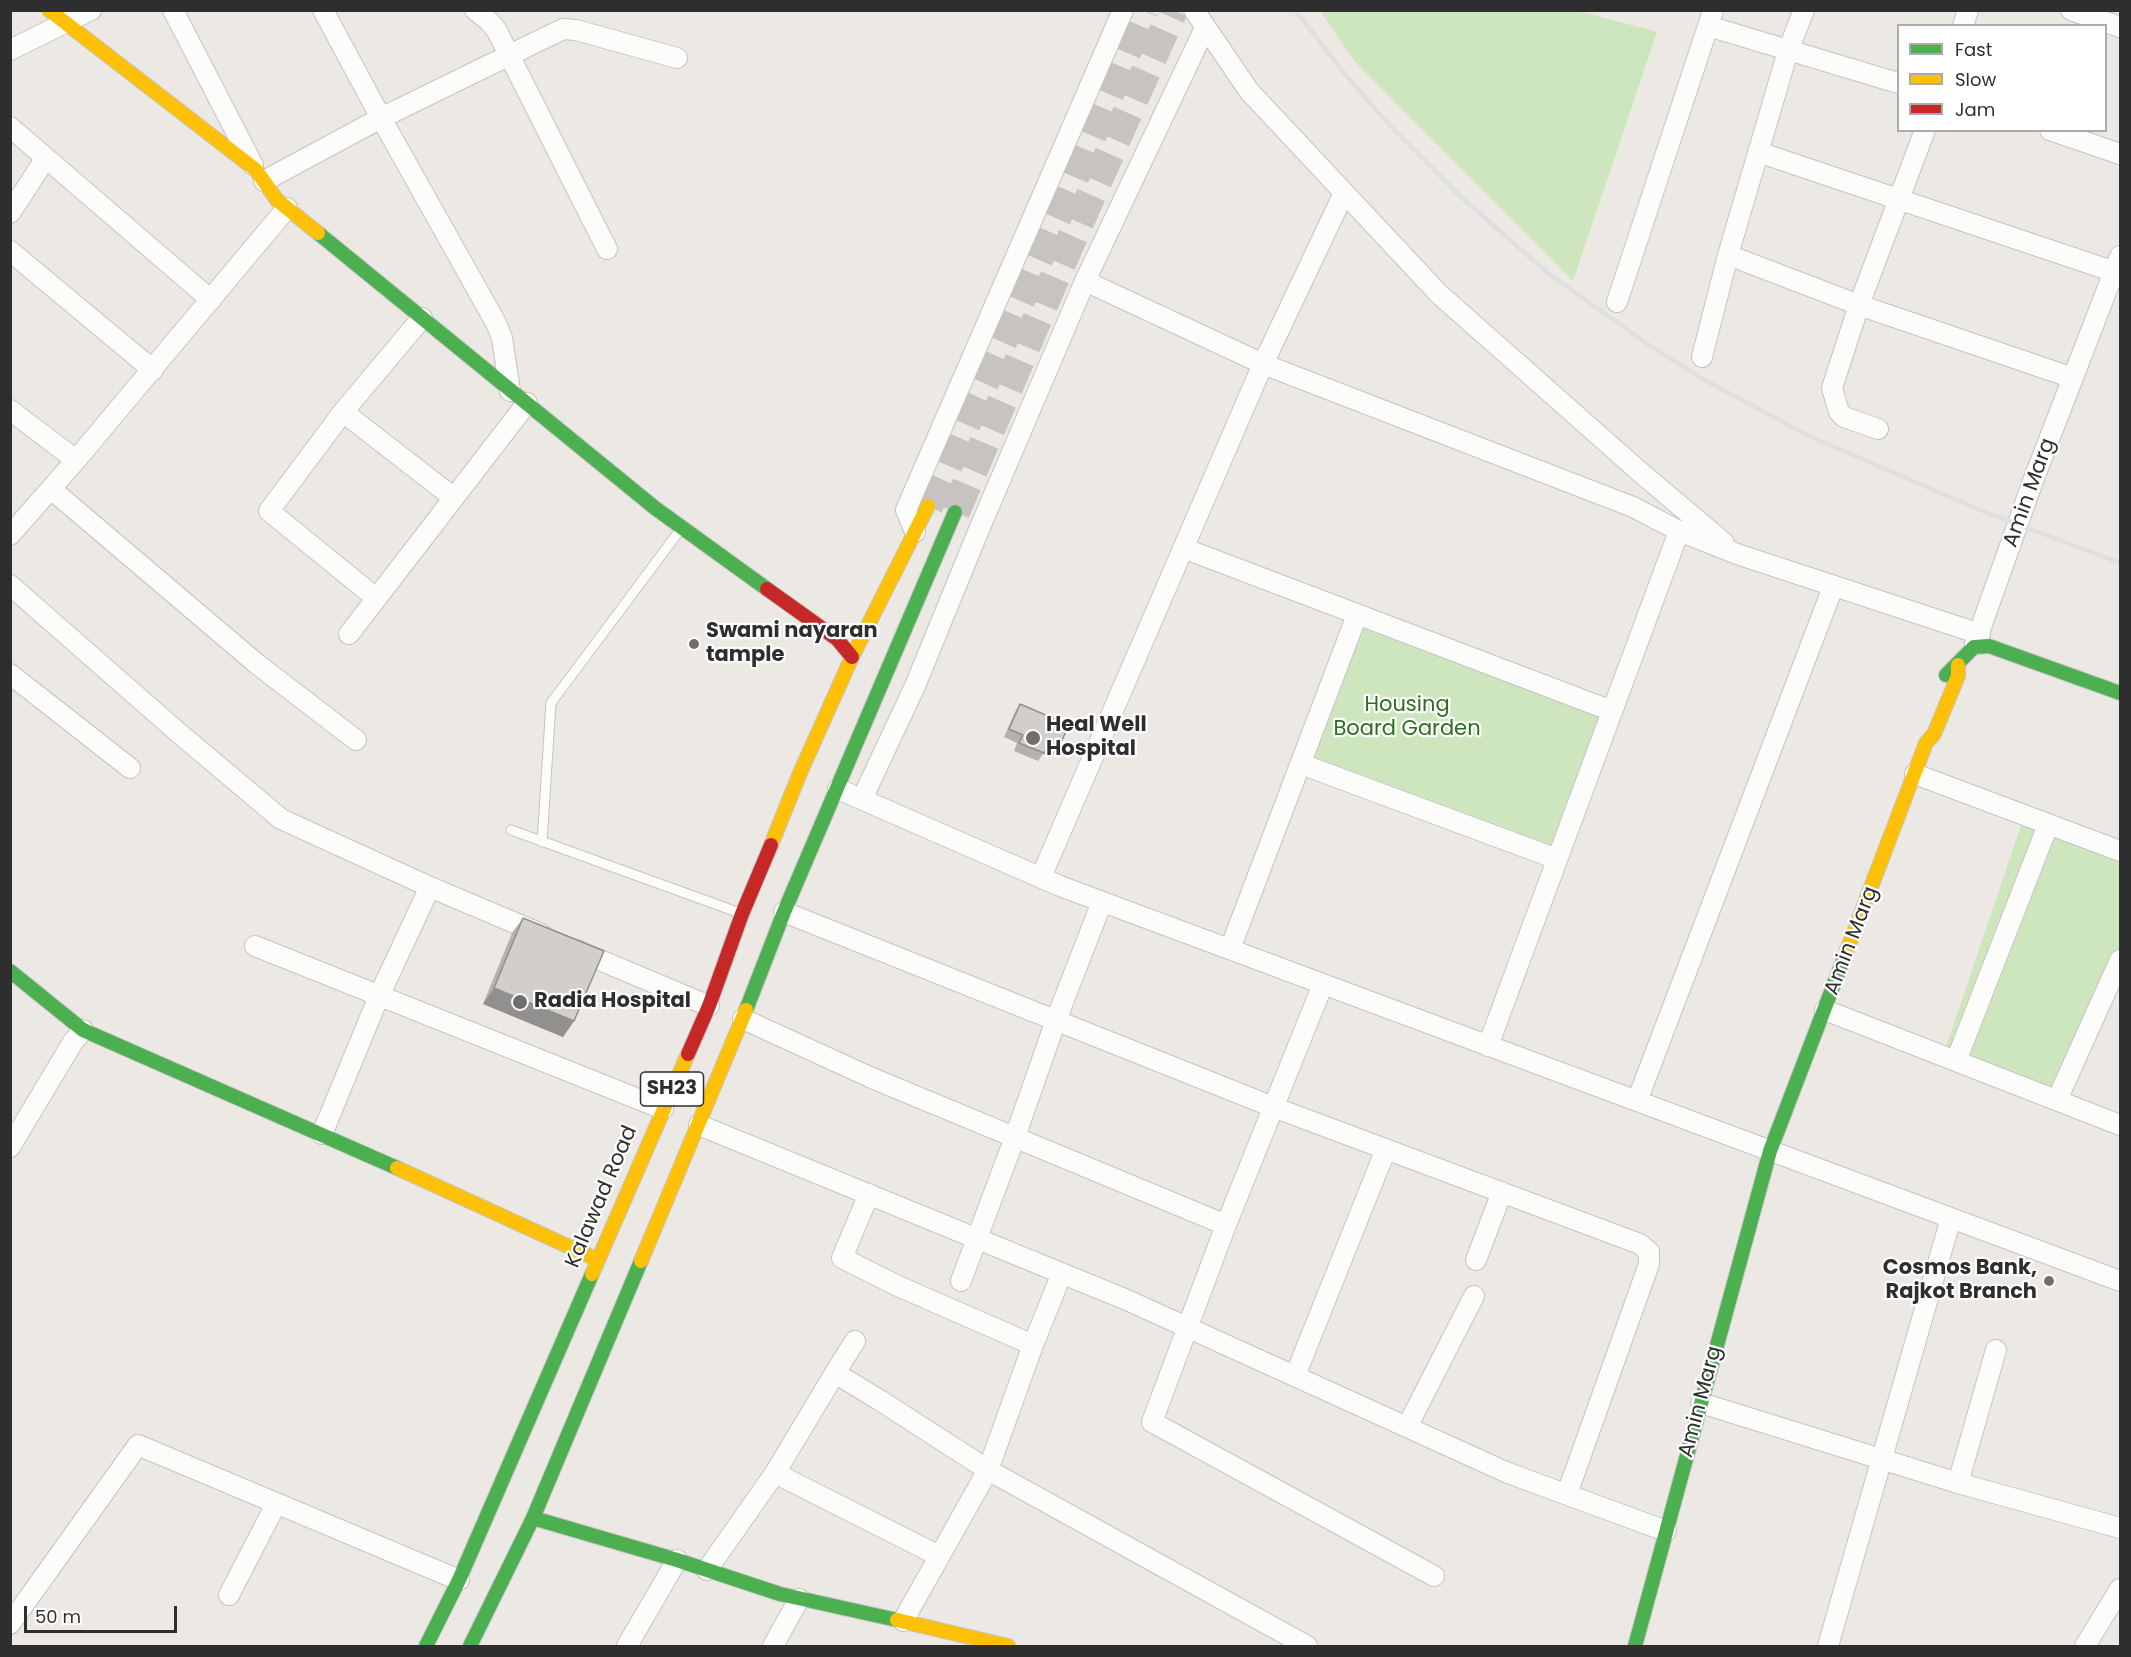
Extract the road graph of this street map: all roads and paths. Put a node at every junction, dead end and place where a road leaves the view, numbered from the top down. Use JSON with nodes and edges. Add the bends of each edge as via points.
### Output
{"nodes":[{"id":1,"x":49,"y":10,"type":"edge"},
{"id":2,"x":91,"y":10,"type":"edge"},
{"id":3,"x":173,"y":10,"type":"edge"},
{"id":4,"x":323,"y":10,"type":"edge"},
{"id":5,"x":475,"y":10,"type":"edge"},
{"id":6,"x":1123,"y":10,"type":"edge"},
{"id":7,"x":1194,"y":10,"type":"edge"},
{"id":8,"x":1804,"y":10,"type":"edge"},
{"id":9,"x":2071,"y":10,"type":"edge"},
{"id":10,"x":1710,"y":18,"type":"edge"},
{"id":11,"x":68,"y":24,"type":"junction"},
{"id":12,"x":2121,"y":27,"type":"edge"},
{"id":13,"x":1205,"y":28,"type":"junction"},
{"id":14,"x":10,"y":50,"type":"edge"},
{"id":15,"x":1788,"y":51,"type":"junction"},
{"id":16,"x":509,"y":55,"type":"junction"},
{"id":17,"x":677,"y":58,"type":"dead end"},
{"id":18,"x":1897,"y":82,"type":"edge"},
{"id":19,"x":381,"y":118,"type":"junction"},
{"id":20,"x":10,"y":127,"type":"edge"},
{"id":21,"x":1924,"y":132,"type":"edge"},
{"id":22,"x":2056,"y":132,"type":"edge"},
{"id":23,"x":1758,"y":152,"type":"junction"},
{"id":24,"x":2121,"y":154,"type":"edge"},
{"id":25,"x":46,"y":158,"type":"junction"},
{"id":26,"x":260,"y":176,"type":"junction"},
{"id":27,"x":1344,"y":193,"type":"junction"},
{"id":28,"x":1899,"y":199,"type":"junction"},
{"id":29,"x":287,"y":208,"type":"junction"},
{"id":30,"x":10,"y":213,"type":"edge"},
{"id":31,"x":608,"y":249,"type":"dead end"},
{"id":32,"x":10,"y":251,"type":"edge"},
{"id":33,"x":1728,"y":255,"type":"junction"},
{"id":34,"x":2118,"y":264,"type":"edge"},
{"id":35,"x":1085,"y":281,"type":"junction"},
{"id":36,"x":211,"y":300,"type":"junction"},
{"id":37,"x":1617,"y":302,"type":"dead end"},
{"id":38,"x":1859,"y":305,"type":"junction"},
{"id":39,"x":422,"y":318,"type":"junction"},
{"id":40,"x":1702,"y":357,"type":"dead end"},
{"id":41,"x":1263,"y":364,"type":"junction"},
{"id":42,"x":153,"y":370,"type":"junction"},
{"id":43,"x":2073,"y":378,"type":"junction"},
{"id":44,"x":510,"y":391,"type":"junction"},
{"id":45,"x":527,"y":403,"type":"junction"},
{"id":46,"x":10,"y":410,"type":"edge"},
{"id":47,"x":343,"y":412,"type":"junction"},
{"id":48,"x":1878,"y":429,"type":"dead end"},
{"id":49,"x":76,"y":460,"type":"junction"},
{"id":50,"x":51,"y":489,"type":"junction"},
{"id":51,"x":454,"y":498,"type":"junction"},
{"id":52,"x":928,"y":506,"type":"tunnel mouth"},
{"id":53,"x":955,"y":512,"type":"tunnel mouth"},
{"id":54,"x":682,"y":528,"type":"junction"},
{"id":55,"x":1679,"y":531,"type":"junction"},
{"id":56,"x":915,"y":532,"type":"junction"},
{"id":57,"x":10,"y":535,"type":"edge"},
{"id":58,"x":1183,"y":549,"type":"junction"},
{"id":59,"x":1737,"y":554,"type":"junction"},
{"id":60,"x":10,"y":585,"type":"edge"},
{"id":61,"x":1833,"y":587,"type":"junction"},
{"id":62,"x":376,"y":598,"type":"junction"},
{"id":63,"x":1357,"y":615,"type":"junction"},
{"id":64,"x":349,"y":634,"type":"dead end"},
{"id":65,"x":1977,"y":641,"type":"junction"},
{"id":66,"x":852,"y":657,"type":"junction"},
{"id":67,"x":10,"y":674,"type":"edge"},
{"id":68,"x":2121,"y":693,"type":"edge"},
{"id":69,"x":1612,"y":711,"type":"junction"},
{"id":70,"x":356,"y":740,"type":"dead end"},
{"id":71,"x":1301,"y":764,"type":"junction"},
{"id":72,"x":130,"y":768,"type":"dead end"},
{"id":73,"x":1915,"y":774,"type":"junction"},
{"id":74,"x":838,"y":789,"type":"junction"},
{"id":75,"x":861,"y":799,"type":"junction"},
{"id":76,"x":2048,"y":825,"type":"junction"},
{"id":77,"x":511,"y":830,"type":"dead end"},
{"id":78,"x":542,"y":842,"type":"junction"},
{"id":79,"x":2121,"y":851,"type":"edge"},
{"id":80,"x":1557,"y":858,"type":"junction"},
{"id":81,"x":1041,"y":877,"type":"junction"},
{"id":82,"x":430,"y":887,"type":"junction"},
{"id":83,"x":1102,"y":902,"type":"junction"},
{"id":84,"x":784,"y":912,"type":"junction"},
{"id":85,"x":742,"y":914,"type":"junction"},
{"id":86,"x":255,"y":946,"type":"dead end"},
{"id":87,"x":1230,"y":950,"type":"junction"},
{"id":88,"x":2121,"y":960,"type":"edge"},
{"id":89,"x":10,"y":971,"type":"edge"},
{"id":90,"x":1323,"y":984,"type":"junction"},
{"id":91,"x":379,"y":996,"type":"junction"},
{"id":92,"x":709,"y":1006,"type":"junction"},
{"id":93,"x":1825,"y":1011,"type":"junction"},
{"id":94,"x":743,"y":1019,"type":"junction"},
{"id":95,"x":1056,"y":1020,"type":"junction"},
{"id":96,"x":83,"y":1030,"type":"junction"},
{"id":97,"x":1488,"y":1046,"type":"junction"},
{"id":98,"x":1956,"y":1061,"type":"junction"},
{"id":99,"x":2057,"y":1100,"type":"junction"},
{"id":100,"x":1637,"y":1101,"type":"junction"},
{"id":101,"x":1273,"y":1107,"type":"junction"},
{"id":102,"x":663,"y":1110,"type":"junction"},
{"id":103,"x":699,"y":1125,"type":"junction"},
{"id":104,"x":2121,"y":1125,"type":"edge"},
{"id":105,"x":322,"y":1134,"type":"junction"},
{"id":106,"x":1016,"y":1137,"type":"junction"},
{"id":107,"x":10,"y":1146,"type":"edge"},
{"id":108,"x":1386,"y":1149,"type":"junction"},
{"id":109,"x":1770,"y":1151,"type":"junction"},
{"id":110,"x":1502,"y":1192,"type":"junction"},
{"id":111,"x":869,"y":1194,"type":"junction"},
{"id":112,"x":1950,"y":1218,"type":"junction"},
{"id":113,"x":1226,"y":1225,"type":"junction"},
{"id":114,"x":977,"y":1238,"type":"junction"},
{"id":115,"x":598,"y":1260,"type":"junction"},
{"id":116,"x":1476,"y":1260,"type":"dead end"},
{"id":117,"x":1062,"y":1274,"type":"junction"},
{"id":118,"x":961,"y":1281,"type":"dead end"},
{"id":119,"x":2121,"y":1281,"type":"edge"},
{"id":120,"x":1474,"y":1296,"type":"dead end"},
{"id":121,"x":1187,"y":1328,"type":"junction"},
{"id":122,"x":855,"y":1341,"type":"dead end"},
{"id":123,"x":1033,"y":1345,"type":"junction"},
{"id":124,"x":1996,"y":1350,"type":"dead end"},
{"id":125,"x":835,"y":1373,"type":"junction"},
{"id":126,"x":1294,"y":1376,"type":"junction"},
{"id":127,"x":1701,"y":1403,"type":"junction"},
{"id":128,"x":1407,"y":1427,"type":"junction"},
{"id":129,"x":1881,"y":1459,"type":"junction"},
{"id":130,"x":988,"y":1470,"type":"junction"},
{"id":131,"x":775,"y":1473,"type":"junction"},
{"id":132,"x":1958,"y":1483,"type":"junction"},
{"id":133,"x":1567,"y":1494,"type":"junction"},
{"id":134,"x":276,"y":1504,"type":"junction"},
{"id":135,"x":533,"y":1518,"type":"junction"},
{"id":136,"x":2121,"y":1528,"type":"edge"},
{"id":137,"x":1666,"y":1531,"type":"junction"},
{"id":138,"x":939,"y":1556,"type":"junction"},
{"id":139,"x":677,"y":1560,"type":"junction"},
{"id":140,"x":707,"y":1570,"type":"junction"},
{"id":141,"x":1434,"y":1576,"type":"dead end"},
{"id":142,"x":459,"y":1580,"type":"junction"},
{"id":143,"x":2121,"y":1589,"type":"edge"},
{"id":144,"x":229,"y":1595,"type":"dead end"},
{"id":145,"x":799,"y":1599,"type":"junction"},
{"id":146,"x":903,"y":1621,"type":"junction"},
{"id":147,"x":10,"y":1624,"type":"edge"},
{"id":148,"x":426,"y":1647,"type":"edge"},
{"id":149,"x":470,"y":1647,"type":"edge"},
{"id":150,"x":627,"y":1647,"type":"edge"},
{"id":151,"x":773,"y":1647,"type":"edge"},
{"id":152,"x":1008,"y":1647,"type":"edge"},
{"id":153,"x":1307,"y":1647,"type":"edge"},
{"id":154,"x":1635,"y":1647,"type":"edge"},
{"id":155,"x":1828,"y":1647,"type":"edge"},
{"id":156,"x":2085,"y":1647,"type":"edge"}],
"edges":[{"from":1,"to":11,"type":"main road"},
{"from":2,"to":11,"type":"street"},
{"from":3,"to":26,"type":"street"},
{"from":4,"to":19,"type":"street"},
{"from":5,"to":16,"type":"street","via":[[497,31]]},
{"from":6,"to":56,"type":"street","via":[[906,510]]},
{"from":7,"to":13,"type":"street"},
{"from":8,"to":15,"type":"street"},
{"from":9,"to":12,"type":"street"},
{"from":10,"to":15,"type":"street"},
{"from":10,"to":37,"type":"street"},
{"from":11,"to":14,"type":"street"},
{"from":11,"to":26,"type":"main road"},
{"from":13,"to":27,"type":"street","via":[[1249,91]]},
{"from":13,"to":35,"type":"street"},
{"from":15,"to":18,"type":"street"},
{"from":15,"to":23,"type":"street"},
{"from":16,"to":17,"type":"street","via":[[563,28]]},
{"from":16,"to":19,"type":"street"},
{"from":16,"to":31,"type":"street"},
{"from":19,"to":26,"type":"street"},
{"from":19,"to":44,"type":"street","via":[[496,322]]},
{"from":20,"to":25,"type":"street"},
{"from":21,"to":28,"type":"street"},
{"from":22,"to":24,"type":"street"},
{"from":23,"to":28,"type":"street"},
{"from":23,"to":33,"type":"street"},
{"from":25,"to":30,"type":"street"},
{"from":25,"to":36,"type":"street"},
{"from":26,"to":29,"type":"main road"},
{"from":27,"to":41,"type":"street"},
{"from":27,"to":59,"type":"street","via":[[1439,294]]},
{"from":28,"to":34,"type":"street"},
{"from":28,"to":38,"type":"street"},
{"from":29,"to":36,"type":"street"},
{"from":29,"to":39,"type":"main road"},
{"from":32,"to":42,"type":"street"},
{"from":33,"to":38,"type":"street"},
{"from":33,"to":40,"type":"street"},
{"from":34,"to":43,"type":"street","name":"Amin Marg"},
{"from":35,"to":41,"type":"street"},
{"from":35,"to":75,"type":"street","via":[[915,686]]},
{"from":36,"to":42,"type":"street"},
{"from":38,"to":43,"type":"street"},
{"from":38,"to":48,"type":"street","via":[[1832,388],[1844,417]]},
{"from":39,"to":44,"type":"main road"},
{"from":39,"to":47,"type":"street"},
{"from":41,"to":55,"type":"street","via":[[1633,507]]},
{"from":41,"to":58,"type":"street"},
{"from":42,"to":49,"type":"street"},
{"from":43,"to":65,"type":"street","name":"Amin Marg"},
{"from":44,"to":45,"type":"main road"},
{"from":45,"to":51,"type":"street"},
{"from":45,"to":54,"type":"main road"},
{"from":46,"to":49,"type":"street"},
{"from":47,"to":51,"type":"street"},
{"from":47,"to":62,"type":"street","via":[[269,511]]},
{"from":49,"to":50,"type":"street"},
{"from":50,"to":57,"type":"street"},
{"from":50,"to":70,"type":"street","via":[[257,664]]},
{"from":51,"to":62,"type":"street"},
{"from":52,"to":56,"type":"main road","number":"SH23"},
{"from":53,"to":74,"type":"main road","number":"SH23"},
{"from":54,"to":66,"type":"main road","via":[[837,639]]},
{"from":54,"to":78,"type":"lane","via":[[551,703]]},
{"from":55,"to":59,"type":"street"},
{"from":55,"to":69,"type":"street"},
{"from":56,"to":66,"type":"main road","name":"Kalawad Road","number":"SH23"},
{"from":58,"to":63,"type":"street"},
{"from":58,"to":81,"type":"street"},
{"from":59,"to":61,"type":"street"},
{"from":60,"to":82,"type":"street","via":[[281,819]]},
{"from":61,"to":65,"type":"street"},
{"from":61,"to":100,"type":"street"},
{"from":62,"to":64,"type":"street"},
{"from":63,"to":69,"type":"street"},
{"from":63,"to":71,"type":"street"},
{"from":65,"to":68,"type":"main road"},
{"from":65,"to":73,"type":"main road","name":"Amin Marg","via":[[1958,665],[1946,673],[1923,732],[1926,743]]},
{"from":66,"to":85,"type":"main road","name":"Kalawad Road","number":"SH23"},
{"from":67,"to":72,"type":"street"},
{"from":69,"to":80,"type":"street"},
{"from":71,"to":80,"type":"street"},
{"from":71,"to":87,"type":"street"},
{"from":73,"to":76,"type":"street"},
{"from":73,"to":93,"type":"main road","name":"Amin Marg"},
{"from":74,"to":75,"type":"street"},
{"from":74,"to":84,"type":"main road","number":"SH23"},
{"from":75,"to":81,"type":"street"},
{"from":76,"to":79,"type":"street"},
{"from":76,"to":98,"type":"street"},
{"from":77,"to":78,"type":"lane"},
{"from":78,"to":85,"type":"lane"},
{"from":80,"to":97,"type":"street"},
{"from":81,"to":83,"type":"street"},
{"from":82,"to":91,"type":"street"},
{"from":82,"to":92,"type":"street"},
{"from":83,"to":87,"type":"street"},
{"from":83,"to":95,"type":"street"},
{"from":84,"to":94,"type":"main road","number":"SH23"},
{"from":84,"to":95,"type":"street"},
{"from":85,"to":92,"type":"main road","name":"Kalawad Road","number":"SH23"},
{"from":86,"to":91,"type":"street"},
{"from":87,"to":90,"type":"street"},
{"from":88,"to":99,"type":"street"},
{"from":89,"to":96,"type":"main road"},
{"from":90,"to":97,"type":"street"},
{"from":90,"to":101,"type":"street"},
{"from":91,"to":102,"type":"street"},
{"from":91,"to":105,"type":"street"},
{"from":92,"to":102,"type":"main road","name":"Kalawad Road","number":"SH23"},
{"from":93,"to":98,"type":"street"},
{"from":93,"to":109,"type":"main road","name":"Amin Marg"},
{"from":94,"to":103,"type":"main road","number":"SH23"},
{"from":94,"to":106,"type":"street"},
{"from":95,"to":101,"type":"street"},
{"from":95,"to":106,"type":"street"},
{"from":96,"to":105,"type":"main road"},
{"from":96,"to":107,"type":"street"},
{"from":97,"to":100,"type":"street"},
{"from":98,"to":99,"type":"street"},
{"from":99,"to":104,"type":"street"},
{"from":100,"to":109,"type":"street"},
{"from":101,"to":108,"type":"street"},
{"from":101,"to":113,"type":"street"},
{"from":102,"to":115,"type":"main road","name":"Kalawad Road","number":"SH23"},
{"from":103,"to":111,"type":"street"},
{"from":103,"to":135,"type":"main road","number":"SH23"},
{"from":105,"to":115,"type":"main road"},
{"from":106,"to":113,"type":"street"},
{"from":106,"to":114,"type":"street"},
{"from":108,"to":110,"type":"street"},
{"from":108,"to":126,"type":"street"},
{"from":109,"to":112,"type":"street"},
{"from":109,"to":127,"type":"main road","name":"Amin Marg"},
{"from":110,"to":116,"type":"street"},
{"from":110,"to":133,"type":"street","via":[[1640,1244],[1649,1252],[1649,1264]]},
{"from":111,"to":114,"type":"street"},
{"from":111,"to":123,"type":"street","via":[[842,1258]]},
{"from":112,"to":119,"type":"street"},
{"from":112,"to":129,"type":"street"},
{"from":113,"to":121,"type":"street"},
{"from":114,"to":117,"type":"street"},
{"from":114,"to":118,"type":"street"},
{"from":115,"to":142,"type":"main road","name":"Kalawad Road","number":"SH23"},
{"from":117,"to":121,"type":"street"},
{"from":117,"to":123,"type":"street"},
{"from":120,"to":128,"type":"street"},
{"from":121,"to":126,"type":"street"},
{"from":121,"to":141,"type":"street","via":[[1152,1422]]},
{"from":122,"to":125,"type":"street"},
{"from":123,"to":130,"type":"street"},
{"from":124,"to":132,"type":"street"},
{"from":125,"to":130,"type":"street"},
{"from":125,"to":131,"type":"street"},
{"from":126,"to":128,"type":"street"},
{"from":127,"to":129,"type":"street"},
{"from":127,"to":137,"type":"main road","name":"Amin Marg"},
{"from":128,"to":133,"type":"street","via":[[1508,1473]]},
{"from":129,"to":132,"type":"street"},
{"from":129,"to":155,"type":"street"},
{"from":130,"to":138,"type":"street"},
{"from":130,"to":153,"type":"street"},
{"from":131,"to":138,"type":"street"},
{"from":131,"to":140,"type":"street"},
{"from":132,"to":136,"type":"street"},
{"from":133,"to":137,"type":"street"},
{"from":134,"to":142,"type":"street"},
{"from":134,"to":144,"type":"street"},
{"from":134,"to":147,"type":"street","via":[[138,1445]]},
{"from":135,"to":139,"type":"main road"},
{"from":135,"to":149,"type":"main road","number":"SH23"},
{"from":137,"to":154,"type":"main road","name":"Amin Marg"},
{"from":138,"to":146,"type":"street"},
{"from":139,"to":140,"type":"main road"},
{"from":139,"to":150,"type":"street"},
{"from":140,"to":145,"type":"main road"},
{"from":142,"to":148,"type":"main road","name":"Kalawad Road","number":"SH23"},
{"from":143,"to":156,"type":"street"},
{"from":145,"to":146,"type":"main road"},
{"from":145,"to":151,"type":"street"},
{"from":146,"to":152,"type":"main road"}]}
